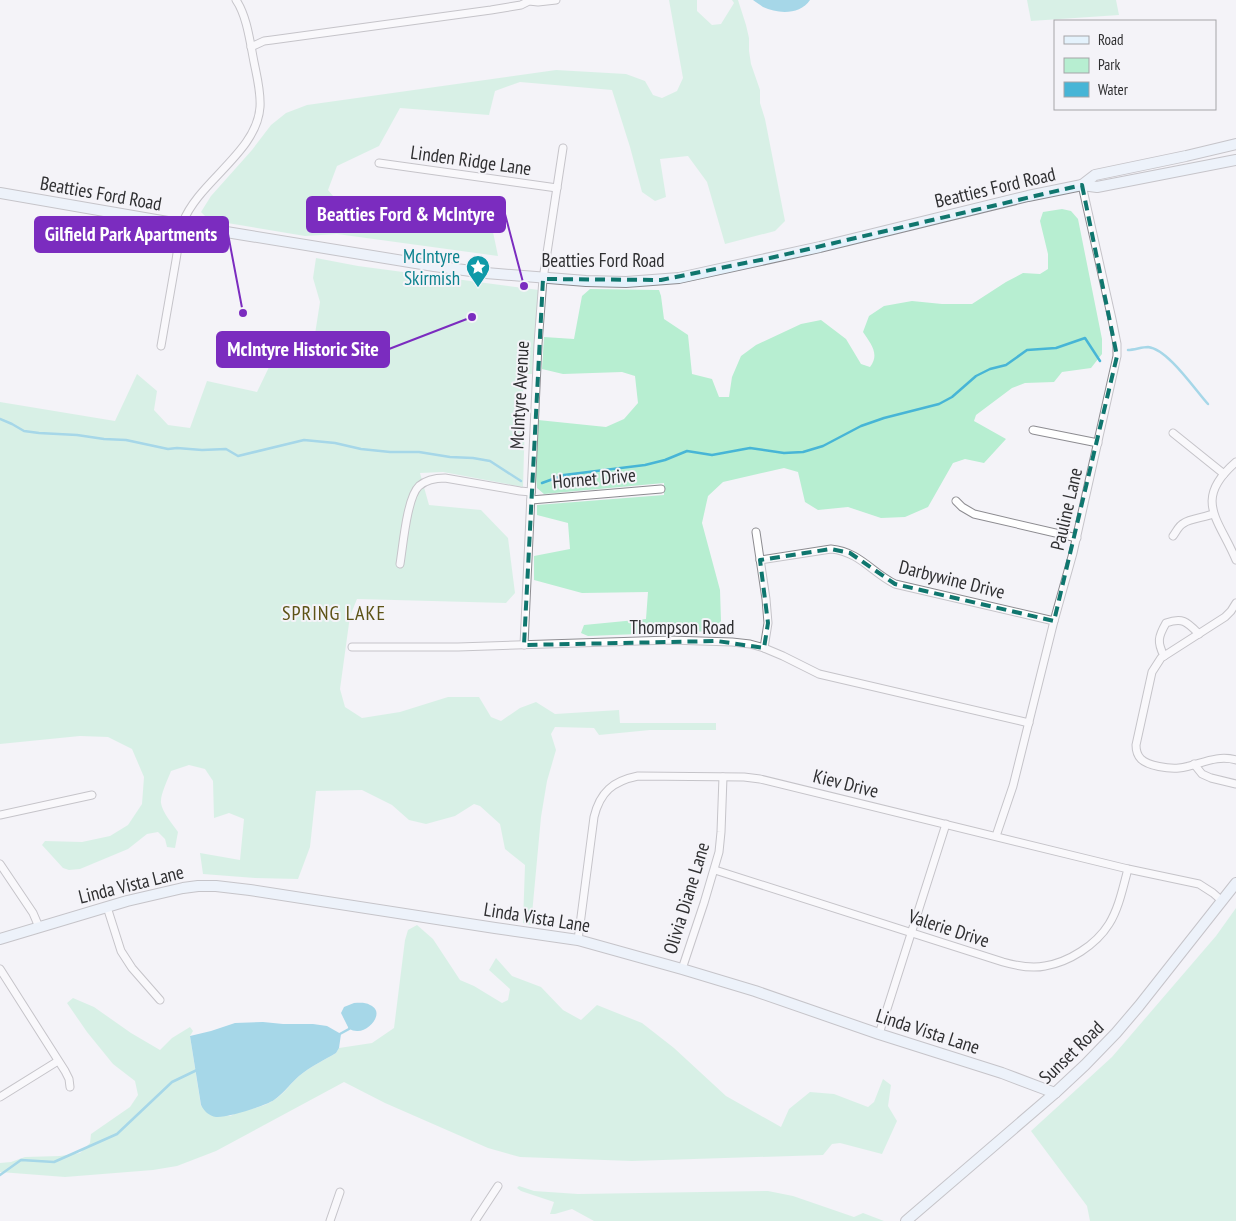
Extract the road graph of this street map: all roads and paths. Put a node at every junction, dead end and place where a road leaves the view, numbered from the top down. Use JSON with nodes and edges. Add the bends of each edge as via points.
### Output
{"nodes":[{"id":1,"x":236,"y":0,"type":"edge"},
{"id":2,"x":529,"y":0,"type":"edge"},
{"id":3,"x":556,"y":0,"type":"edge"},
{"id":4,"x":251,"y":47,"type":"junction"},
{"id":5,"x":1236,"y":144,"type":"edge"},
{"id":6,"x":563,"y":148,"type":"dead end"},
{"id":7,"x":1236,"y":160,"type":"edge"},
{"id":8,"x":379,"y":163,"type":"dead end"},
{"id":9,"x":1082,"y":185,"type":"junction"},
{"id":10,"x":557,"y":188,"type":"junction"},
{"id":11,"x":0,"y":193,"type":"edge"},
{"id":12,"x":182,"y":224,"type":"junction"},
{"id":13,"x":544,"y":279,"type":"junction"},
{"id":14,"x":161,"y":346,"type":"dead end"},
{"id":15,"x":1033,"y":430,"type":"dead end"},
{"id":16,"x":1173,"y":433,"type":"dead end"},
{"id":17,"x":1098,"y":443,"type":"junction"},
{"id":18,"x":1236,"y":462,"type":"edge"},
{"id":19,"x":1224,"y":474,"type":"junction"},
{"id":20,"x":661,"y":489,"type":"dead end"},
{"id":21,"x":531,"y":496,"type":"junction"},
{"id":22,"x":956,"y":501,"type":"dead end"},
{"id":23,"x":1213,"y":514,"type":"junction"},
{"id":24,"x":756,"y":532,"type":"dead end"},
{"id":25,"x":1173,"y":536,"type":"dead end"},
{"id":26,"x":1077,"y":538,"type":"junction"},
{"id":27,"x":760,"y":560,"type":"junction"},
{"id":28,"x":1236,"y":560,"type":"edge"},
{"id":29,"x":400,"y":564,"type":"dead end"},
{"id":30,"x":1236,"y":603,"type":"edge"},
{"id":31,"x":1054,"y":621,"type":"junction"},
{"id":32,"x":1199,"y":634,"type":"junction"},
{"id":33,"x":524,"y":645,"type":"junction"},
{"id":34,"x":352,"y":647,"type":"dead end"},
{"id":35,"x":764,"y":648,"type":"junction"},
{"id":36,"x":1164,"y":656,"type":"junction"},
{"id":37,"x":1029,"y":723,"type":"junction"},
{"id":38,"x":1236,"y":760,"type":"edge"},
{"id":39,"x":1194,"y":764,"type":"junction"},
{"id":40,"x":723,"y":777,"type":"junction"},
{"id":41,"x":1236,"y":784,"type":"edge"},
{"id":42,"x":92,"y":795,"type":"dead end"},
{"id":43,"x":0,"y":815,"type":"edge"},
{"id":44,"x":946,"y":824,"type":"junction"},
{"id":45,"x":996,"y":836,"type":"junction"},
{"id":46,"x":0,"y":864,"type":"edge"},
{"id":47,"x":1128,"y":869,"type":"junction"},
{"id":48,"x":715,"y":870,"type":"junction"},
{"id":49,"x":1236,"y":883,"type":"edge"},
{"id":50,"x":1222,"y":901,"type":"junction"},
{"id":51,"x":106,"y":907,"type":"junction"},
{"id":52,"x":39,"y":927,"type":"junction"},
{"id":53,"x":911,"y":934,"type":"junction"},
{"id":54,"x":0,"y":938,"type":"edge"},
{"id":55,"x":578,"y":940,"type":"junction"},
{"id":56,"x":682,"y":968,"type":"junction"},
{"id":57,"x":0,"y":969,"type":"edge"},
{"id":58,"x":160,"y":1000,"type":"dead end"},
{"id":59,"x":879,"y":1034,"type":"junction"},
{"id":60,"x":58,"y":1060,"type":"junction"},
{"id":61,"x":70,"y":1087,"type":"dead end"},
{"id":62,"x":1055,"y":1093,"type":"junction"},
{"id":63,"x":0,"y":1097,"type":"edge"},
{"id":64,"x":498,"y":1186,"type":"dead end"},
{"id":65,"x":340,"y":1192,"type":"dead end"},
{"id":66,"x":330,"y":1221,"type":"edge"},
{"id":67,"x":475,"y":1221,"type":"edge"},
{"id":68,"x":906,"y":1221,"type":"edge"}],
"edges":[{"from":1,"to":4,"type":"street","via":[[244,15]]},
{"from":2,"to":3,"type":"street"},
{"from":2,"to":4,"type":"street","via":[[521,5],[491,10],[264,41]]},
{"from":4,"to":12,"type":"street","via":[[260,98],[255,128],[240,150],[199,195]]},
{"from":5,"to":9,"type":"main road","name":"Beatties Ford Road","via":[[1095,175]]},
{"from":6,"to":10,"type":"street","name":"McIntyre Avenue"},
{"from":7,"to":9,"type":"main road","name":"Beatties Ford Road","via":[[1097,187]]},
{"from":8,"to":10,"type":"street","name":"Linden Ridge Lane"},
{"from":9,"to":13,"type":"main road","name":"Beatties Ford Road","via":[[679,278],[626,282]]},
{"from":9,"to":17,"type":"street","name":"Pauline Lane","via":[[1118,356]]},
{"from":10,"to":13,"type":"street","name":"McIntyre Avenue"},
{"from":11,"to":12,"type":"main road","name":"Beatties Ford Road"},
{"from":12,"to":13,"type":"main road","name":"Beatties Ford Road","via":[[434,266]]},
{"from":12,"to":14,"type":"street"},
{"from":13,"to":21,"type":"street","name":"McIntyre Avenue","via":[[536,370]]},
{"from":15,"to":17,"type":"street"},
{"from":16,"to":19,"type":"street"},
{"from":17,"to":26,"type":"street","name":"Pauline Lane"},
{"from":18,"to":19,"type":"street"},
{"from":19,"to":23,"type":"street","via":[[1215,487]]},
{"from":20,"to":21,"type":"street","name":"Hornet Drive"},
{"from":21,"to":29,"type":"street","name":"Hornet Drive","via":[[520,491],[445,478],[423,483],[412,499]]},
{"from":21,"to":33,"type":"street","name":"McIntyre Avenue"},
{"from":22,"to":26,"type":"street","via":[[974,514]]},
{"from":23,"to":25,"type":"street","via":[[1185,522]]},
{"from":23,"to":28,"type":"street"},
{"from":24,"to":27,"type":"street"},
{"from":26,"to":31,"type":"street","name":"Pauline Lane"},
{"from":27,"to":31,"type":"street","name":"Darbywine Drive","via":[[842,550],[895,584]]},
{"from":27,"to":35,"type":"street","via":[[768,623]]},
{"from":30,"to":32,"type":"street","via":[[1225,617]]},
{"from":31,"to":37,"type":"street","name":"Pauline Lane"},
{"from":32,"to":36,"type":"street"},
{"from":32,"to":36,"type":"street","via":[[1186,621],[1177,619],[1166,623],[1159,638]]},
{"from":33,"to":34,"type":"street","name":"Thompson Road"},
{"from":33,"to":35,"type":"street","name":"Thompson Road","via":[[670,640],[732,642]]},
{"from":35,"to":37,"type":"street","name":"Thompson Road","via":[[819,674]]},
{"from":36,"to":39,"type":"street","via":[[1152,672],[1136,751],[1143,762],[1162,767],[1179,768]]},
{"from":37,"to":45,"type":"street","name":"Pauline Lane","via":[[1014,786]]},
{"from":38,"to":39,"type":"street","via":[[1221,758]]},
{"from":39,"to":41,"type":"street","via":[[1202,774]]},
{"from":40,"to":44,"type":"street","name":"Kiev Drive","via":[[760,779]]},
{"from":40,"to":48,"type":"street","name":"Olivia Diane Lane","via":[[721,832]]},
{"from":40,"to":55,"type":"street","name":"Kiev Drive","via":[[638,776],[624,778],[606,790],[594,817]]},
{"from":42,"to":43,"type":"street"},
{"from":44,"to":45,"type":"street","name":"Kiev Drive"},
{"from":44,"to":53,"type":"street"},
{"from":45,"to":47,"type":"street","name":"Kiev Drive"},
{"from":46,"to":52,"type":"street"},
{"from":47,"to":50,"type":"street","name":"Kiev Drive","via":[[1199,884]]},
{"from":47,"to":53,"type":"street","name":"Valerie Drive","via":[[1122,892],[1100,936],[1059,962],[1045,966],[1017,966]]},
{"from":48,"to":53,"type":"street","name":"Valerie Drive"},
{"from":48,"to":56,"type":"street","name":"Olivia Diane Lane"},
{"from":49,"to":50,"type":"main road","name":"Sunset Road"},
{"from":50,"to":62,"type":"main road","name":"Sunset Road","via":[[1116,1033]]},
{"from":51,"to":52,"type":"main road","name":"Linda Vista Lane"},
{"from":51,"to":55,"type":"main road","name":"Linda Vista Lane","via":[[163,891],[216,886]]},
{"from":51,"to":58,"type":"street","via":[[121,951]]},
{"from":52,"to":54,"type":"main road","name":"Linda Vista Lane"},
{"from":53,"to":59,"type":"street"},
{"from":55,"to":56,"type":"main road","name":"Linda Vista Lane"},
{"from":56,"to":59,"type":"main road","name":"Linda Vista Lane"},
{"from":57,"to":60,"type":"street"},
{"from":59,"to":62,"type":"main road","name":"Linda Vista Lane"},
{"from":60,"to":61,"type":"street"},
{"from":60,"to":63,"type":"street"},
{"from":62,"to":68,"type":"main road","name":"Sunset Road"},
{"from":64,"to":67,"type":"street"},
{"from":65,"to":66,"type":"street"}]}
